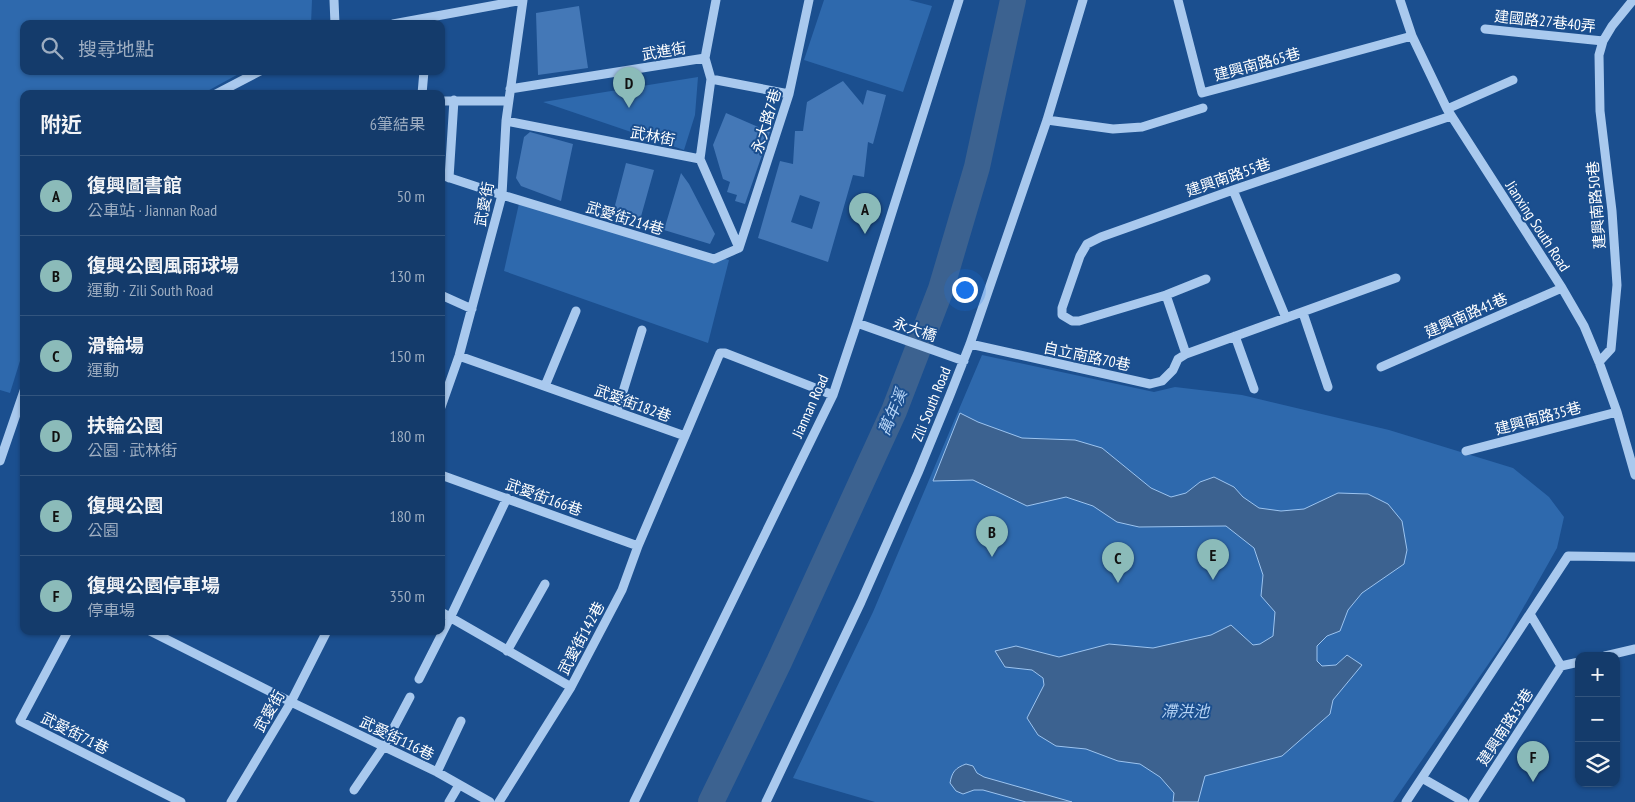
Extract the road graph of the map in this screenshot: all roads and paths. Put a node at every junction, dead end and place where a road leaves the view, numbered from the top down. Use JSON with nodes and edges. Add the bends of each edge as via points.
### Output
{"nodes":[{"id":1,"x":334,"y":0,"type":"edge"},
{"id":2,"x":523,"y":0,"type":"edge"},
{"id":3,"x":716,"y":0,"type":"edge"},
{"id":4,"x":810,"y":0,"type":"edge"},
{"id":5,"x":957,"y":0,"type":"edge"},
{"id":6,"x":1083,"y":0,"type":"edge"},
{"id":7,"x":1178,"y":0,"type":"edge"},
{"id":8,"x":1400,"y":0,"type":"edge"},
{"id":9,"x":1633,"y":0,"type":"edge"},
{"id":10,"x":335,"y":20,"type":"edge"},
{"id":11,"x":428,"y":20,"type":"edge"},
{"id":12,"x":1485,"y":29,"type":"dead end"},
{"id":13,"x":1412,"y":36,"type":"junction"},
{"id":14,"x":1603,"y":41,"type":"junction"},
{"id":15,"x":705,"y":58,"type":"junction"},
{"id":16,"x":252,"y":75,"type":"edge"},
{"id":17,"x":424,"y":75,"type":"edge"},
{"id":18,"x":711,"y":79,"type":"junction"},
{"id":19,"x":1512,"y":80,"type":"dead end"},
{"id":20,"x":510,"y":89,"type":"junction"},
{"id":21,"x":224,"y":90,"type":"edge"},
{"id":22,"x":422,"y":90,"type":"edge"},
{"id":23,"x":789,"y":94,"type":"junction"},
{"id":24,"x":445,"y":100,"type":"edge"},
{"id":25,"x":454,"y":100,"type":"junction"},
{"id":26,"x":508,"y":101,"type":"junction"},
{"id":27,"x":1203,"y":108,"type":"dead end"},
{"id":28,"x":1449,"y":112,"type":"junction"},
{"id":29,"x":1047,"y":120,"type":"junction"},
{"id":30,"x":506,"y":121,"type":"junction"},
{"id":31,"x":700,"y":159,"type":"junction"},
{"id":32,"x":445,"y":177,"type":"edge"},
{"id":33,"x":1233,"y":190,"type":"junction"},
{"id":34,"x":502,"y":195,"type":"junction"},
{"id":35,"x":739,"y":248,"type":"junction"},
{"id":36,"x":1396,"y":278,"type":"dead end"},
{"id":37,"x":1206,"y":279,"type":"dead end"},
{"id":38,"x":1562,"y":288,"type":"junction"},
{"id":39,"x":1166,"y":295,"type":"junction"},
{"id":40,"x":445,"y":297,"type":"edge"},
{"id":41,"x":472,"y":309,"type":"junction"},
{"id":42,"x":576,"y":311,"type":"dead end"},
{"id":43,"x":1303,"y":313,"type":"junction"},
{"id":44,"x":1062,"y":315,"type":"joint"},
{"id":45,"x":1286,"y":318,"type":"junction"},
{"id":46,"x":858,"y":323,"type":"junction"},
{"id":47,"x":642,"y":330,"type":"dead end"},
{"id":48,"x":1236,"y":336,"type":"junction"},
{"id":49,"x":970,"y":344,"type":"junction"},
{"id":50,"x":1186,"y":354,"type":"junction"},
{"id":51,"x":460,"y":356,"type":"junction"},
{"id":52,"x":964,"y":361,"type":"junction"},
{"id":53,"x":1600,"y":362,"type":"junction"},
{"id":54,"x":1381,"y":367,"type":"dead end"},
{"id":55,"x":545,"y":386,"type":"junction"},
{"id":56,"x":1328,"y":387,"type":"dead end"},
{"id":57,"x":1254,"y":390,"type":"dead end"},
{"id":58,"x":833,"y":395,"type":"junction"},
{"id":59,"x":445,"y":396,"type":"edge"},
{"id":60,"x":20,"y":403,"type":"edge"},
{"id":61,"x":617,"y":411,"type":"junction"},
{"id":62,"x":1617,"y":412,"type":"junction"},
{"id":63,"x":684,"y":436,"type":"junction"},
{"id":64,"x":1466,"y":451,"type":"dead end"},
{"id":65,"x":0,"y":461,"type":"edge"},
{"id":66,"x":1635,"y":475,"type":"edge"},
{"id":67,"x":445,"y":476,"type":"edge"},
{"id":68,"x":507,"y":498,"type":"junction"},
{"id":69,"x":638,"y":546,"type":"junction"},
{"id":70,"x":1635,"y":557,"type":"edge"},
{"id":71,"x":545,"y":584,"type":"dead end"},
{"id":72,"x":1530,"y":614,"type":"junction"},
{"id":73,"x":445,"y":615,"type":"edge"},
{"id":74,"x":450,"y":618,"type":"junction"},
{"id":75,"x":445,"y":628,"type":"edge"},
{"id":76,"x":66,"y":635,"type":"edge"},
{"id":77,"x":158,"y":635,"type":"edge"},
{"id":78,"x":325,"y":635,"type":"edge"},
{"id":79,"x":441,"y":635,"type":"edge"},
{"id":80,"x":1635,"y":649,"type":"edge"},
{"id":81,"x":508,"y":650,"type":"junction"},
{"id":82,"x":1620,"y":652,"type":"edge"},
{"id":83,"x":1575,"y":663,"type":"edge"},
{"id":84,"x":1561,"y":666,"type":"junction"},
{"id":85,"x":419,"y":679,"type":"dead end"},
{"id":86,"x":571,"y":687,"type":"junction"},
{"id":87,"x":410,"y":697,"type":"dead end"},
{"id":88,"x":291,"y":702,"type":"junction"},
{"id":89,"x":461,"y":721,"type":"dead end"},
{"id":90,"x":384,"y":746,"type":"junction"},
{"id":91,"x":437,"y":772,"type":"junction"},
{"id":92,"x":1422,"y":778,"type":"junction"},
{"id":93,"x":459,"y":785,"type":"junction"},
{"id":94,"x":354,"y":790,"type":"dead end"},
{"id":95,"x":181,"y":802,"type":"edge"},
{"id":96,"x":231,"y":802,"type":"edge"},
{"id":97,"x":449,"y":802,"type":"edge"},
{"id":98,"x":490,"y":802,"type":"edge"},
{"id":99,"x":499,"y":802,"type":"edge"},
{"id":100,"x":634,"y":802,"type":"edge"},
{"id":101,"x":766,"y":802,"type":"edge"},
{"id":102,"x":1406,"y":802,"type":"edge"},
{"id":103,"x":1464,"y":802,"type":"edge"},
{"id":104,"x":1473,"y":802,"type":"edge"}],
"edges":[{"from":1,"to":10,"type":"street"},
{"from":2,"to":11,"type":"street"},
{"from":2,"to":20,"type":"street","name":"武愛街"},
{"from":3,"to":15,"type":"street","name":"武進街"},
{"from":4,"to":23,"type":"street","name":"永大路7巷"},
{"from":5,"to":46,"type":"street","name":"Jiannan Road"},
{"from":6,"to":29,"type":"street","name":"Zili South Road"},
{"from":7,"to":13,"type":"street","name":"建興南路65巷","via":[[1202,93]]},
{"from":8,"to":13,"type":"street","name":"Jianxing South Road"},
{"from":9,"to":14,"type":"street"},
{"from":12,"to":14,"type":"street","name":"建國路27巷40弄"},
{"from":13,"to":28,"type":"street","name":"Jianxing South Road"},
{"from":14,"to":53,"type":"street","name":"建興南路50巷","via":[[1599,55],[1600,111],[1612,211],[1616,285],[1611,349]]},
{"from":15,"to":18,"type":"street"},
{"from":15,"to":20,"type":"street","name":"武進街"},
{"from":16,"to":21,"type":"street"},
{"from":17,"to":22,"type":"street"},
{"from":18,"to":23,"type":"street"},
{"from":18,"to":31,"type":"street"},
{"from":19,"to":28,"type":"street","name":"建興南路55巷"},
{"from":20,"to":26,"type":"street","name":"武愛街"},
{"from":23,"to":35,"type":"street","name":"永大路7巷"},
{"from":24,"to":25,"type":"street"},
{"from":25,"to":26,"type":"street"},
{"from":25,"to":32,"type":"street"},
{"from":26,"to":30,"type":"street","name":"武愛街"},
{"from":27,"to":29,"type":"street","via":[[1142,127],[1113,129]]},
{"from":28,"to":33,"type":"street","name":"建興南路55巷"},
{"from":28,"to":38,"type":"street","name":"Jianxing South Road"},
{"from":29,"to":49,"type":"street","name":"Zili South Road"},
{"from":30,"to":31,"type":"street","name":"武林街"},
{"from":30,"to":34,"type":"street","name":"武愛街"},
{"from":31,"to":35,"type":"street"},
{"from":32,"to":34,"type":"street","name":"武愛街214巷"},
{"from":33,"to":44,"type":"street","name":"建興南路55巷","via":[[1087,244],[1065,298]]},
{"from":33,"to":45,"type":"street"},
{"from":34,"to":35,"type":"street","name":"武愛街214巷","via":[[714,258]]},
{"from":34,"to":41,"type":"street","name":"武愛街"},
{"from":36,"to":43,"type":"street"},
{"from":37,"to":39,"type":"street","name":"自立南路70巷"},
{"from":38,"to":53,"type":"street","name":"Jianxing South Road"},
{"from":38,"to":54,"type":"street","name":"建興南路41巷"},
{"from":39,"to":44,"type":"street","name":"自立南路70巷","via":[[1080,321],[1072,321]]},
{"from":39,"to":50,"type":"street"},
{"from":40,"to":41,"type":"street"},
{"from":41,"to":51,"type":"street","name":"武愛街"},
{"from":42,"to":55,"type":"street"},
{"from":43,"to":45,"type":"street"},
{"from":43,"to":56,"type":"street"},
{"from":45,"to":48,"type":"street"},
{"from":46,"to":52,"type":"street","name":"永大橋"},
{"from":46,"to":58,"type":"street","name":"Jiannan Road"},
{"from":47,"to":61,"type":"street"},
{"from":48,"to":50,"type":"street"},
{"from":48,"to":57,"type":"street"},
{"from":49,"to":50,"type":"street","name":"自立南路70巷","via":[[1150,384],[1162,381],[1178,359]]},
{"from":49,"to":52,"type":"street","name":"Zili South Road"},
{"from":51,"to":55,"type":"street","name":"武愛街182巷"},
{"from":51,"to":59,"type":"street","name":"武愛街"},
{"from":52,"to":101,"type":"street","name":"Zili South Road","via":[[861,602]]},
{"from":53,"to":62,"type":"street","name":"Jianxing South Road"},
{"from":55,"to":61,"type":"street","name":"武愛街182巷"},
{"from":58,"to":63,"type":"street","via":[[720,354]]},
{"from":58,"to":100,"type":"street","name":"Jiannan Road"},
{"from":60,"to":65,"type":"street"},
{"from":61,"to":63,"type":"street","name":"武愛街182巷"},
{"from":62,"to":64,"type":"street","name":"建興南路35巷"},
{"from":62,"to":66,"type":"street","name":"Jianxing South Road"},
{"from":63,"to":69,"type":"street","name":"武愛街182巷"},
{"from":67,"to":68,"type":"street","name":"武愛街166巷"},
{"from":68,"to":69,"type":"street","name":"武愛街166巷"},
{"from":68,"to":74,"type":"street"},
{"from":69,"to":86,"type":"street","name":"武愛街142巷","via":[[622,590]]},
{"from":70,"to":72,"type":"street","via":[[1568,556]]},
{"from":71,"to":81,"type":"street"},
{"from":72,"to":84,"type":"street"},
{"from":72,"to":92,"type":"street"},
{"from":73,"to":74,"type":"street","name":"武愛街142巷"},
{"from":74,"to":75,"type":"street"},
{"from":74,"to":81,"type":"street","name":"武愛街142巷"},
{"from":76,"to":95,"type":"street","name":"武愛街71巷","via":[[20,721]]},
{"from":77,"to":88,"type":"street","name":"武愛街116巷"},
{"from":78,"to":88,"type":"street","name":"武愛街"},
{"from":79,"to":85,"type":"street"},
{"from":80,"to":82,"type":"street"},
{"from":81,"to":86,"type":"street","name":"武愛街142巷"},
{"from":83,"to":84,"type":"street"},
{"from":84,"to":104,"type":"street","name":"建興南路33巷"},
{"from":86,"to":99,"type":"street"},
{"from":87,"to":90,"type":"street"},
{"from":88,"to":90,"type":"street","name":"武愛街116巷"},
{"from":88,"to":96,"type":"street","name":"武愛街"},
{"from":89,"to":91,"type":"street"},
{"from":90,"to":91,"type":"street","name":"武愛街116巷"},
{"from":90,"to":94,"type":"street"},
{"from":91,"to":93,"type":"street","name":"武愛街116巷"},
{"from":92,"to":102,"type":"street"},
{"from":92,"to":103,"type":"street"},
{"from":93,"to":97,"type":"street"},
{"from":93,"to":98,"type":"street","name":"武愛街116巷"}]}
